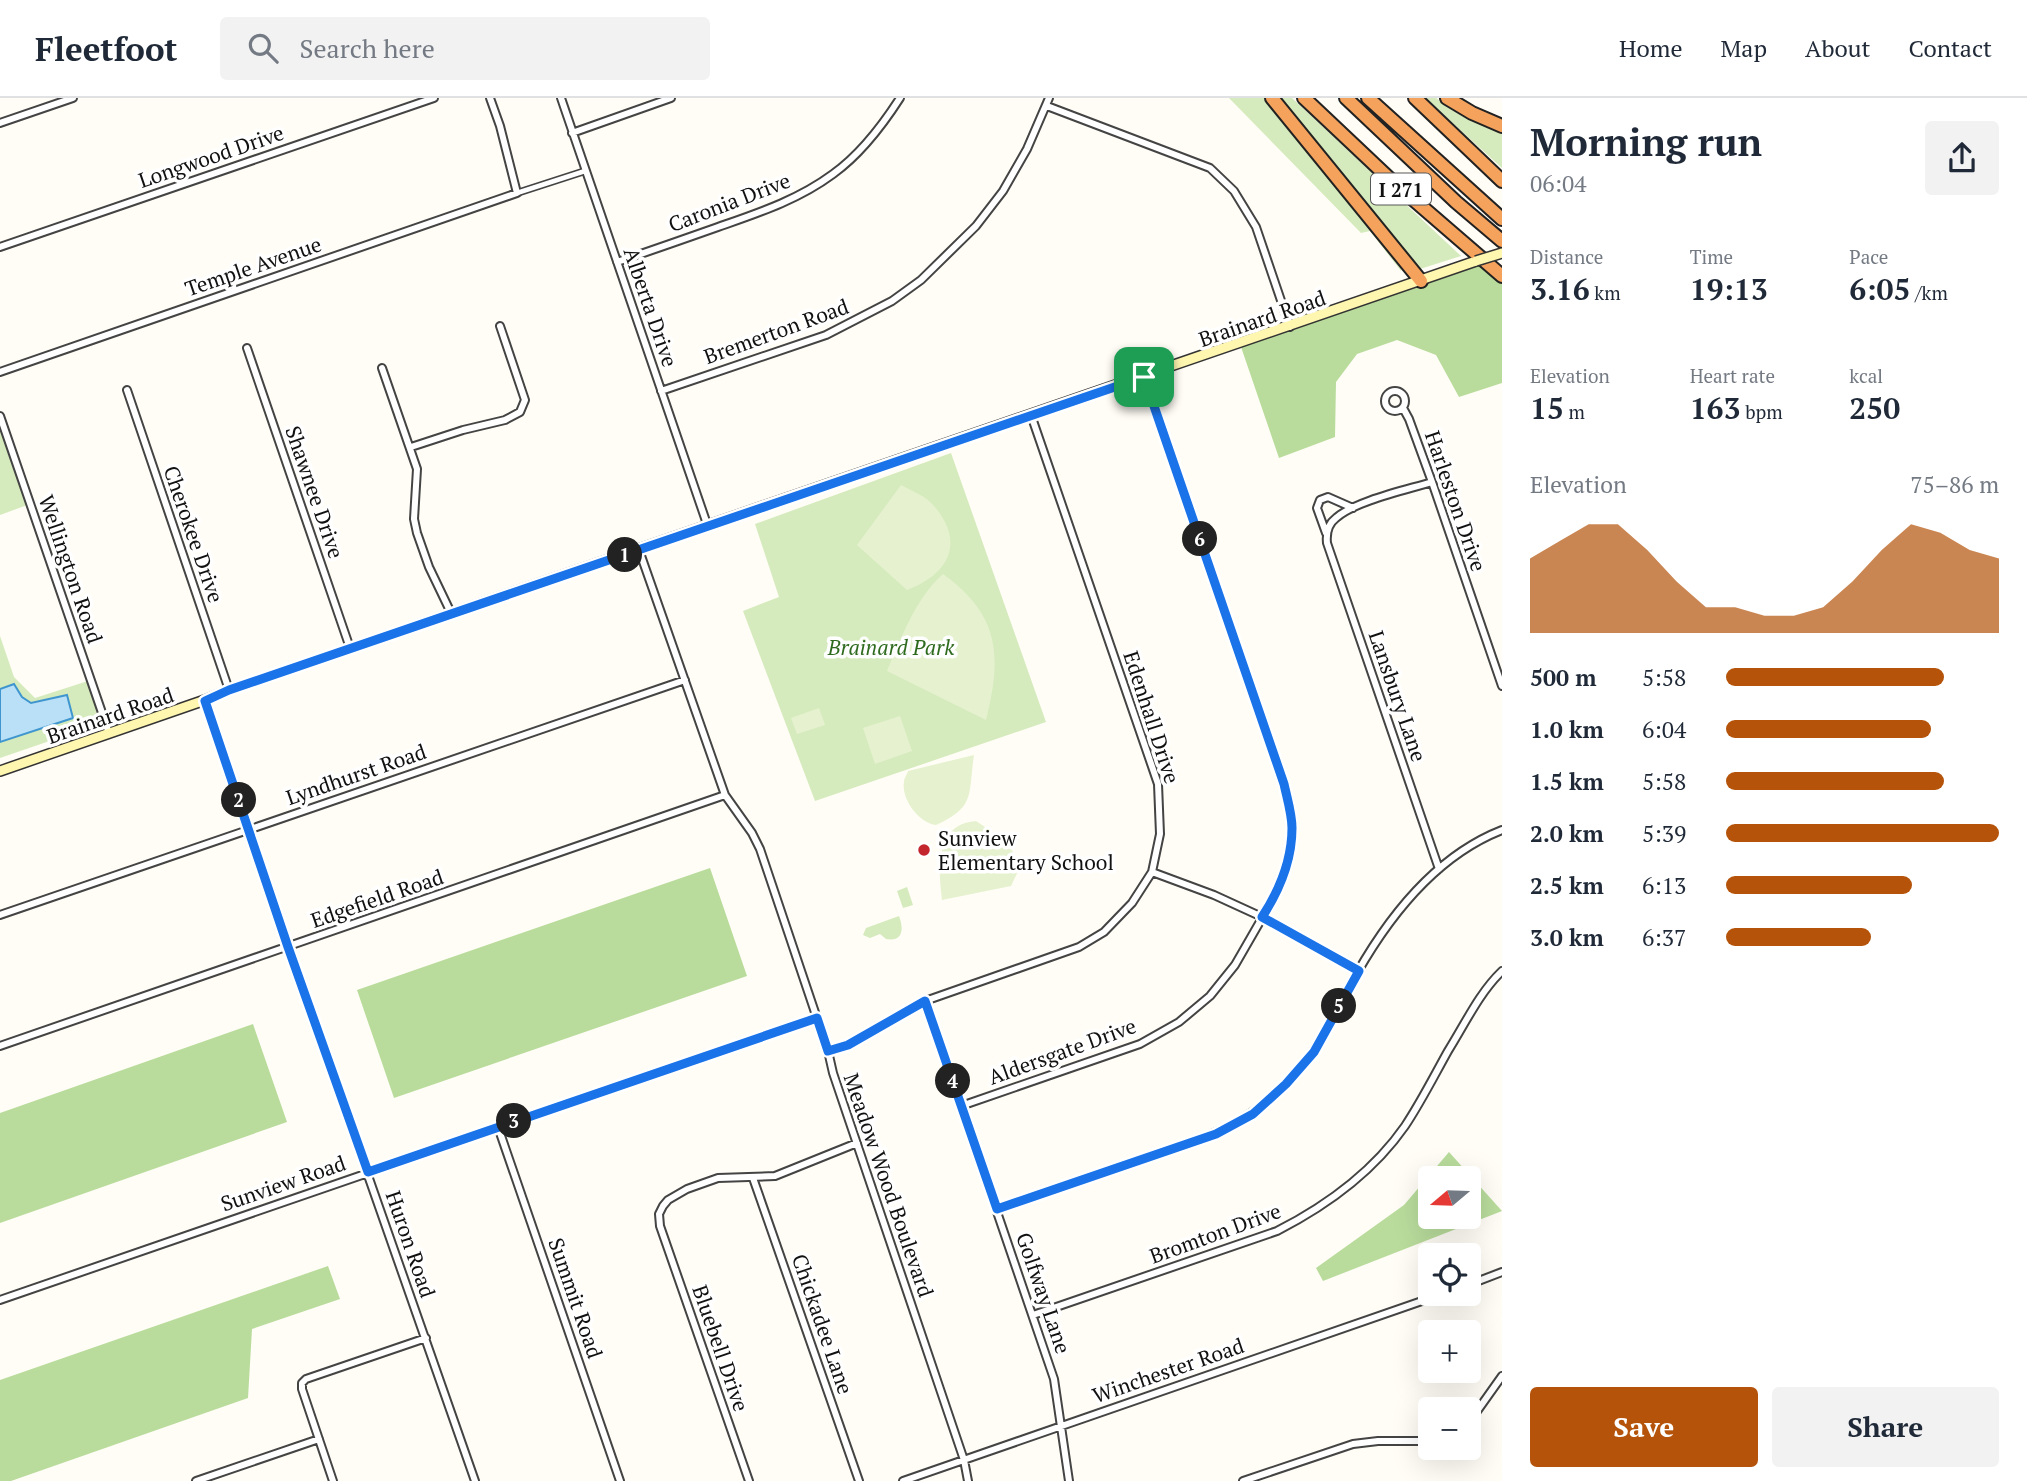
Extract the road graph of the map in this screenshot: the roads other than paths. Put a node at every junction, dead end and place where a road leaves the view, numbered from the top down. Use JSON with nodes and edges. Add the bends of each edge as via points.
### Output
{"nodes":[{"id":1,"x":73,"y":98,"type":"edge"},
{"id":2,"x":434,"y":98,"type":"edge"},
{"id":3,"x":490,"y":98,"type":"edge"},
{"id":4,"x":561,"y":98,"type":"edge"},
{"id":5,"x":671,"y":98,"type":"edge"},
{"id":6,"x":900,"y":98,"type":"edge"},
{"id":7,"x":1049,"y":98,"type":"edge"},
{"id":8,"x":1272,"y":98,"type":"edge"},
{"id":9,"x":1304,"y":98,"type":"edge"},
{"id":10,"x":1346,"y":98,"type":"edge"},
{"id":11,"x":1368,"y":98,"type":"edge"},
{"id":12,"x":1415,"y":98,"type":"edge"},
{"id":13,"x":1447,"y":98,"type":"edge"},
{"id":14,"x":1046,"y":106,"type":"junction"},
{"id":15,"x":0,"y":123,"type":"edge"},
{"id":16,"x":1502,"y":126,"type":"edge"},
{"id":17,"x":572,"y":133,"type":"junction"},
{"id":18,"x":585,"y":171,"type":"junction"},
{"id":19,"x":1502,"y":181,"type":"edge"},
{"id":20,"x":517,"y":193,"type":"junction"},
{"id":21,"x":1502,"y":219,"type":"edge"},
{"id":22,"x":1502,"y":241,"type":"edge"},
{"id":23,"x":0,"y":247,"type":"edge"},
{"id":24,"x":1502,"y":253,"type":"edge"},
{"id":25,"x":617,"y":262,"type":"junction"},
{"id":26,"x":1502,"y":276,"type":"edge"},
{"id":27,"x":1421,"y":281,"type":"junction"},
{"id":28,"x":500,"y":326,"type":"dead end"},
{"id":29,"x":1290,"y":327,"type":"junction"},
{"id":30,"x":247,"y":348,"type":"dead end"},
{"id":31,"x":382,"y":368,"type":"dead end"},
{"id":32,"x":0,"y":372,"type":"edge"},
{"id":33,"x":1144,"y":377,"type":"junction"},
{"id":34,"x":127,"y":390,"type":"dead end"},
{"id":35,"x":661,"y":391,"type":"junction"},
{"id":36,"x":1403,"y":408,"type":"dead end"},
{"id":37,"x":1031,"y":415,"type":"junction"},
{"id":38,"x":0,"y":416,"type":"edge"},
{"id":39,"x":411,"y":447,"type":"junction"},
{"id":40,"x":1432,"y":482,"type":"junction"},
{"id":41,"x":1353,"y":508,"type":"junction"},
{"id":42,"x":1326,"y":523,"type":"junction"},
{"id":43,"x":708,"y":527,"type":"junction"},
{"id":44,"x":639,"y":550,"type":"junction"},
{"id":45,"x":452,"y":615,"type":"junction"},
{"id":46,"x":350,"y":648,"type":"junction"},
{"id":47,"x":685,"y":680,"type":"junction"},
{"id":48,"x":1502,"y":686,"type":"edge"},
{"id":49,"x":229,"y":690,"type":"junction"},
{"id":50,"x":205,"y":701,"type":"junction"},
{"id":51,"x":109,"y":733,"type":"junction"},
{"id":52,"x":0,"y":771,"type":"edge"},
{"id":53,"x":724,"y":795,"type":"junction"},
{"id":54,"x":248,"y":829,"type":"junction"},
{"id":55,"x":1502,"y":830,"type":"edge"},
{"id":56,"x":1439,"y":869,"type":"junction"},
{"id":57,"x":1152,"y":872,"type":"junction"},
{"id":58,"x":0,"y":915,"type":"edge"},
{"id":59,"x":1262,"y":917,"type":"junction"},
{"id":60,"x":288,"y":947,"type":"junction"},
{"id":61,"x":1359,"y":971,"type":"junction"},
{"id":62,"x":1502,"y":971,"type":"edge"},
{"id":63,"x":925,"y":1001,"type":"junction"},
{"id":64,"x":817,"y":1018,"type":"junction"},
{"id":65,"x":0,"y":1046,"type":"edge"},
{"id":66,"x":828,"y":1051,"type":"junction"},
{"id":67,"x":961,"y":1105,"type":"junction"},
{"id":68,"x":498,"y":1127,"type":"junction"},
{"id":69,"x":857,"y":1143,"type":"junction"},
{"id":70,"x":368,"y":1172,"type":"junction"},
{"id":71,"x":753,"y":1178,"type":"junction"},
{"id":72,"x":997,"y":1209,"type":"junction"},
{"id":73,"x":1502,"y":1272,"type":"edge"},
{"id":74,"x":1481,"y":1280,"type":"edge"},
{"id":75,"x":0,"y":1300,"type":"edge"},
{"id":76,"x":1418,"y":1302,"type":"edge"},
{"id":77,"x":1033,"y":1315,"type":"junction"},
{"id":78,"x":426,"y":1338,"type":"junction"},
{"id":79,"x":1502,"y":1377,"type":"edge"},
{"id":80,"x":1481,"y":1406,"type":"edge"},
{"id":81,"x":1061,"y":1426,"type":"junction"},
{"id":82,"x":319,"y":1439,"type":"junction"},
{"id":83,"x":1418,"y":1441,"type":"edge"},
{"id":84,"x":964,"y":1460,"type":"junction"},
{"id":85,"x":1269,"y":1472,"type":"junction"},
{"id":86,"x":196,"y":1481,"type":"edge"},
{"id":87,"x":333,"y":1481,"type":"edge"},
{"id":88,"x":475,"y":1481,"type":"edge"},
{"id":89,"x":621,"y":1481,"type":"edge"},
{"id":90,"x":749,"y":1481,"type":"edge"},
{"id":91,"x":859,"y":1481,"type":"edge"},
{"id":92,"x":903,"y":1481,"type":"edge"},
{"id":93,"x":968,"y":1481,"type":"edge"},
{"id":94,"x":1069,"y":1481,"type":"edge"},
{"id":95,"x":1243,"y":1481,"type":"edge"},
{"id":96,"x":1273,"y":1481,"type":"edge"}],
"edges":[{"from":1,"to":15,"type":"street"},
{"from":2,"to":23,"type":"street","name":"Longwood Drive"},
{"from":3,"to":20,"type":"street"},
{"from":4,"to":17,"type":"street","name":"Alberta Drive"},
{"from":5,"to":17,"type":"street"},
{"from":6,"to":25,"type":"street","name":"Caronia Drive","via":[[859,152],[809,190],[780,205]]},
{"from":7,"to":14,"type":"street","name":"Bremerton Road"},
{"from":8,"to":27,"type":"highway"},
{"from":9,"to":26,"type":"highway","number":"I 271"},
{"from":10,"to":22,"type":"highway"},
{"from":11,"to":21,"type":"highway"},
{"from":12,"to":19,"type":"highway"},
{"from":13,"to":16,"type":"highway"},
{"from":14,"to":29,"type":"street","via":[[1210,168],[1234,191],[1256,227]]},
{"from":14,"to":35,"type":"street","name":"Bremerton Road","via":[[1003,191],[976,226],[921,280],[892,301],[826,335]]},
{"from":17,"to":18,"type":"street","name":"Alberta Drive"},
{"from":18,"to":20,"type":"street"},
{"from":18,"to":25,"type":"street","name":"Alberta Drive"},
{"from":20,"to":32,"type":"street","name":"Temple Avenue"},
{"from":24,"to":27,"type":"main road","name":"Brainard Road","bridge":true},
{"from":25,"to":35,"type":"street","name":"Alberta Drive"},
{"from":27,"to":29,"type":"main road","name":"Brainard Road"},
{"from":28,"to":39,"type":"street","via":[[525,400],[520,412]]},
{"from":29,"to":33,"type":"main road","name":"Brainard Road"},
{"from":30,"to":46,"type":"street","name":"Shawnee Drive"},
{"from":31,"to":39,"type":"street"},
{"from":33,"to":37,"type":"main road","name":"Brainard Road"},
{"from":33,"to":59,"type":"street","name":"Aldersgate Drive","via":[[1284,784],[1292,828],[1287,862]]},
{"from":34,"to":49,"type":"street","name":"Cherokee Drive"},
{"from":35,"to":43,"type":"street","name":"Alberta Drive"},
{"from":36,"to":40,"type":"street","name":"Harleston Drive"},
{"from":37,"to":43,"type":"main road","name":"Brainard Road"},
{"from":37,"to":57,"type":"street","name":"Edenhall Drive","via":[[1158,784],[1160,834]]},
{"from":38,"to":51,"type":"street","name":"Wellington Road"},
{"from":39,"to":45,"type":"street","via":[[417,533]]},
{"from":40,"to":41,"type":"street"},
{"from":40,"to":48,"type":"street","name":"Harleston Drive"},
{"from":41,"to":42,"type":"street"},
{"from":41,"to":42,"type":"street","name":"Lansbury Lane","via":[[1324,497],[1317,508]]},
{"from":42,"to":56,"type":"street","name":"Lansbury Lane","via":[[1332,556]]},
{"from":43,"to":44,"type":"main road","name":"Brainard Road"},
{"from":44,"to":45,"type":"main road","name":"Brainard Road"},
{"from":44,"to":47,"type":"street","name":"Meadow Wood Boulevard"},
{"from":45,"to":46,"type":"main road","name":"Brainard Road"},
{"from":46,"to":49,"type":"main road","name":"Brainard Road"},
{"from":47,"to":53,"type":"street","name":"Meadow Wood Boulevard"},
{"from":47,"to":54,"type":"street","name":"Lyndhurst Road"},
{"from":49,"to":50,"type":"main road","name":"Brainard Road"},
{"from":50,"to":51,"type":"main road","name":"Brainard Road"},
{"from":50,"to":54,"type":"street","name":"Huron Road"},
{"from":51,"to":52,"type":"main road","name":"Brainard Road"},
{"from":53,"to":60,"type":"street","name":"Edgefield Road"},
{"from":53,"to":64,"type":"street","name":"Meadow Wood Boulevard","via":[[760,849]]},
{"from":54,"to":58,"type":"street","name":"Lyndhurst Road"},
{"from":54,"to":60,"type":"street","name":"Huron Road"},
{"from":55,"to":56,"type":"street"},
{"from":56,"to":61,"type":"street","via":[[1394,916]]},
{"from":57,"to":59,"type":"street"},
{"from":57,"to":63,"type":"street","name":"Edenhall Drive","via":[[1132,903],[1104,932],[1079,947]]},
{"from":59,"to":61,"type":"street"},
{"from":59,"to":67,"type":"street","name":"Aldersgate Drive","via":[[1235,965],[1210,996],[1179,1021],[1140,1044]]},
{"from":60,"to":65,"type":"street","name":"Edgefield Road"},
{"from":60,"to":70,"type":"street","name":"Huron Road"},
{"from":61,"to":72,"type":"street","via":[[1314,1052],[1253,1114],[1216,1134]]},
{"from":62,"to":77,"type":"street","name":"Bromton Drive","via":[[1482,995],[1404,1126],[1348,1187],[1277,1231]]},
{"from":63,"to":66,"type":"street","name":"Edenhall Drive","via":[[848,1045]]},
{"from":63,"to":67,"type":"street","name":"Golfway Lane"},
{"from":64,"to":66,"type":"street","name":"Meadow Wood Boulevard"},
{"from":64,"to":68,"type":"street","name":"Sunview Road"},
{"from":66,"to":69,"type":"street","name":"Meadow Wood Boulevard"},
{"from":67,"to":72,"type":"street","name":"Golfway Lane"},
{"from":68,"to":70,"type":"street","name":"Sunview Road"},
{"from":68,"to":89,"type":"street","name":"Summit Road"},
{"from":69,"to":71,"type":"street","via":[[775,1176]]},
{"from":69,"to":84,"type":"street","name":"Meadow Wood Boulevard"},
{"from":70,"to":75,"type":"street","name":"Sunview Road"},
{"from":70,"to":78,"type":"street","name":"Huron Road"},
{"from":71,"to":90,"type":"street","name":"Bluebell Drive","via":[[718,1178],[677,1194],[659,1214]]},
{"from":71,"to":91,"type":"street","name":"Chickadee Lane"},
{"from":72,"to":77,"type":"street","name":"Golfway Lane"},
{"from":73,"to":74,"type":"street"},
{"from":76,"to":81,"type":"street","name":"Winchester Road"},
{"from":77,"to":81,"type":"street","name":"Golfway Lane","via":[[1055,1379]]},
{"from":78,"to":82,"type":"street","via":[[306,1379],[302,1383]]},
{"from":78,"to":88,"type":"street","name":"Huron Road"},
{"from":79,"to":80,"type":"street"},
{"from":81,"to":84,"type":"street","name":"Winchester Road"},
{"from":81,"to":94,"type":"street","name":"Golfway Lane"},
{"from":82,"to":86,"type":"street"},
{"from":82,"to":87,"type":"street"},
{"from":83,"to":85,"type":"street","via":[[1353,1444]]},
{"from":84,"to":92,"type":"street","name":"Winchester Road"},
{"from":84,"to":93,"type":"street","name":"Meadow Wood Boulevard"},
{"from":85,"to":95,"type":"street"},
{"from":85,"to":96,"type":"street"}]}
